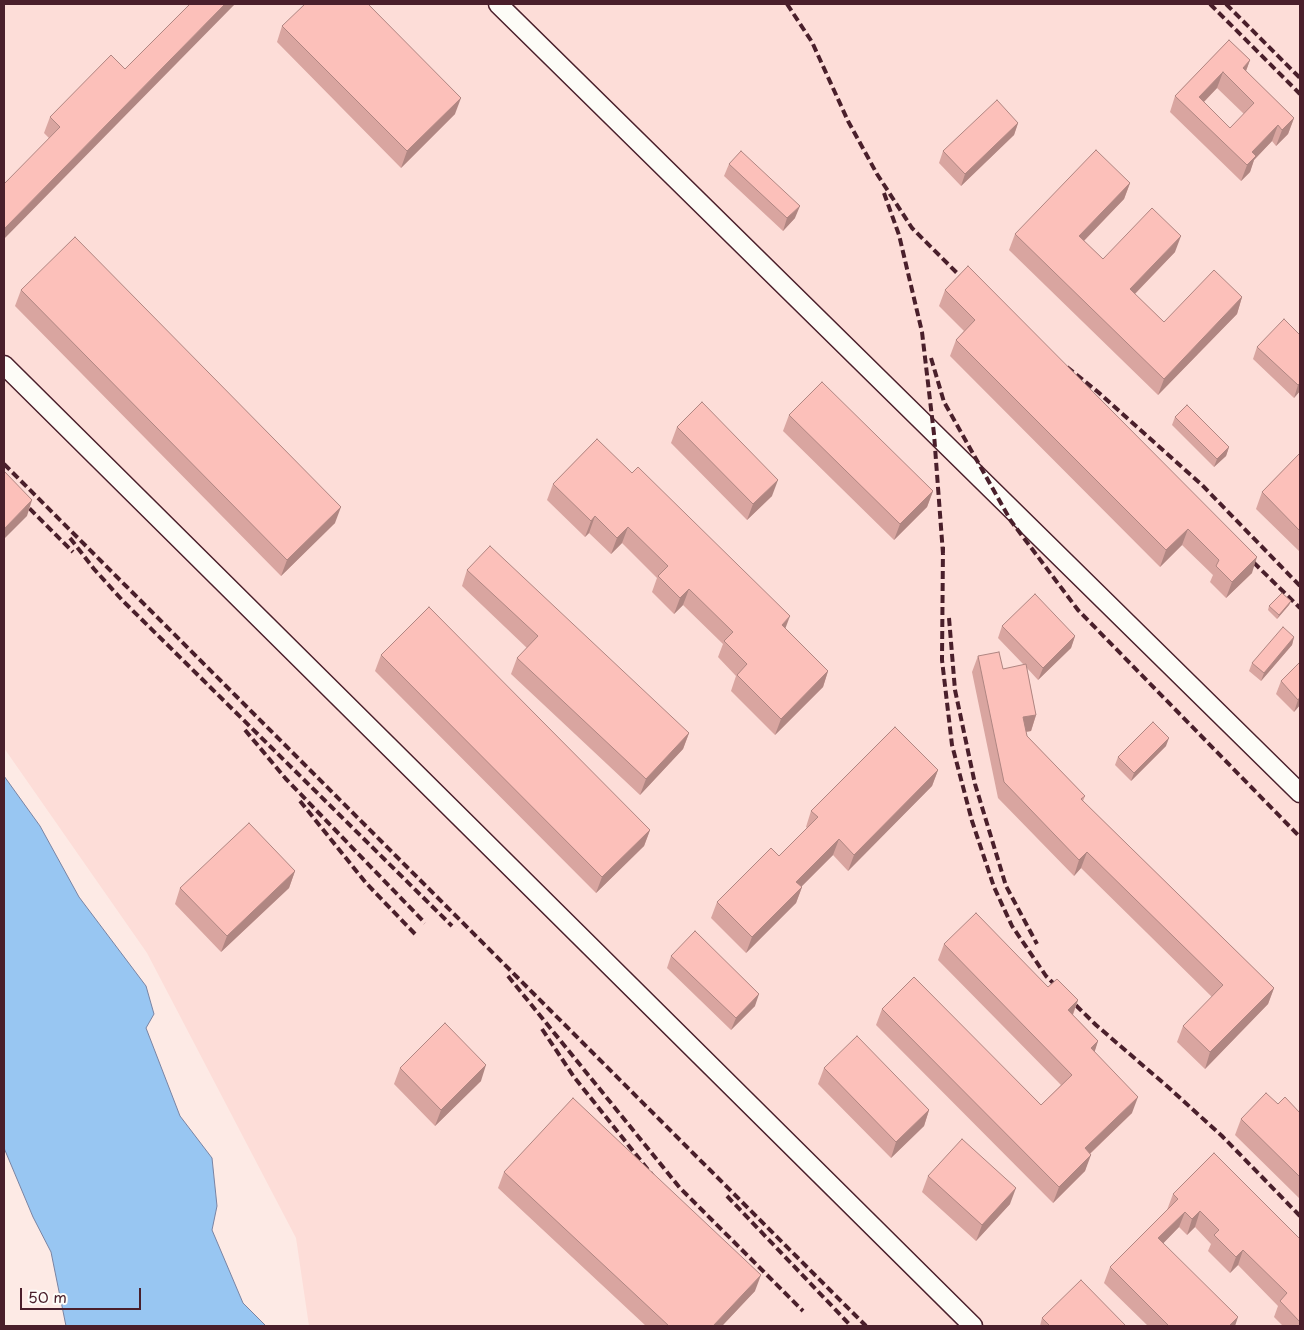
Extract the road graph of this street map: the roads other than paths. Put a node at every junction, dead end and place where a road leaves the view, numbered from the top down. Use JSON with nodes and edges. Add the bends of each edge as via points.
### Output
{"nodes":[{"id":1,"x":498,"y":4,"type":"edge"},
{"id":2,"x":4,"y":365,"type":"edge"},
{"id":3,"x":1300,"y":793,"type":"edge"},
{"id":4,"x":973,"y":1326,"type":"edge"}],
"edges":[{"from":1,"to":3,"type":"lane"},
{"from":2,"to":4,"type":"lane"}]}
